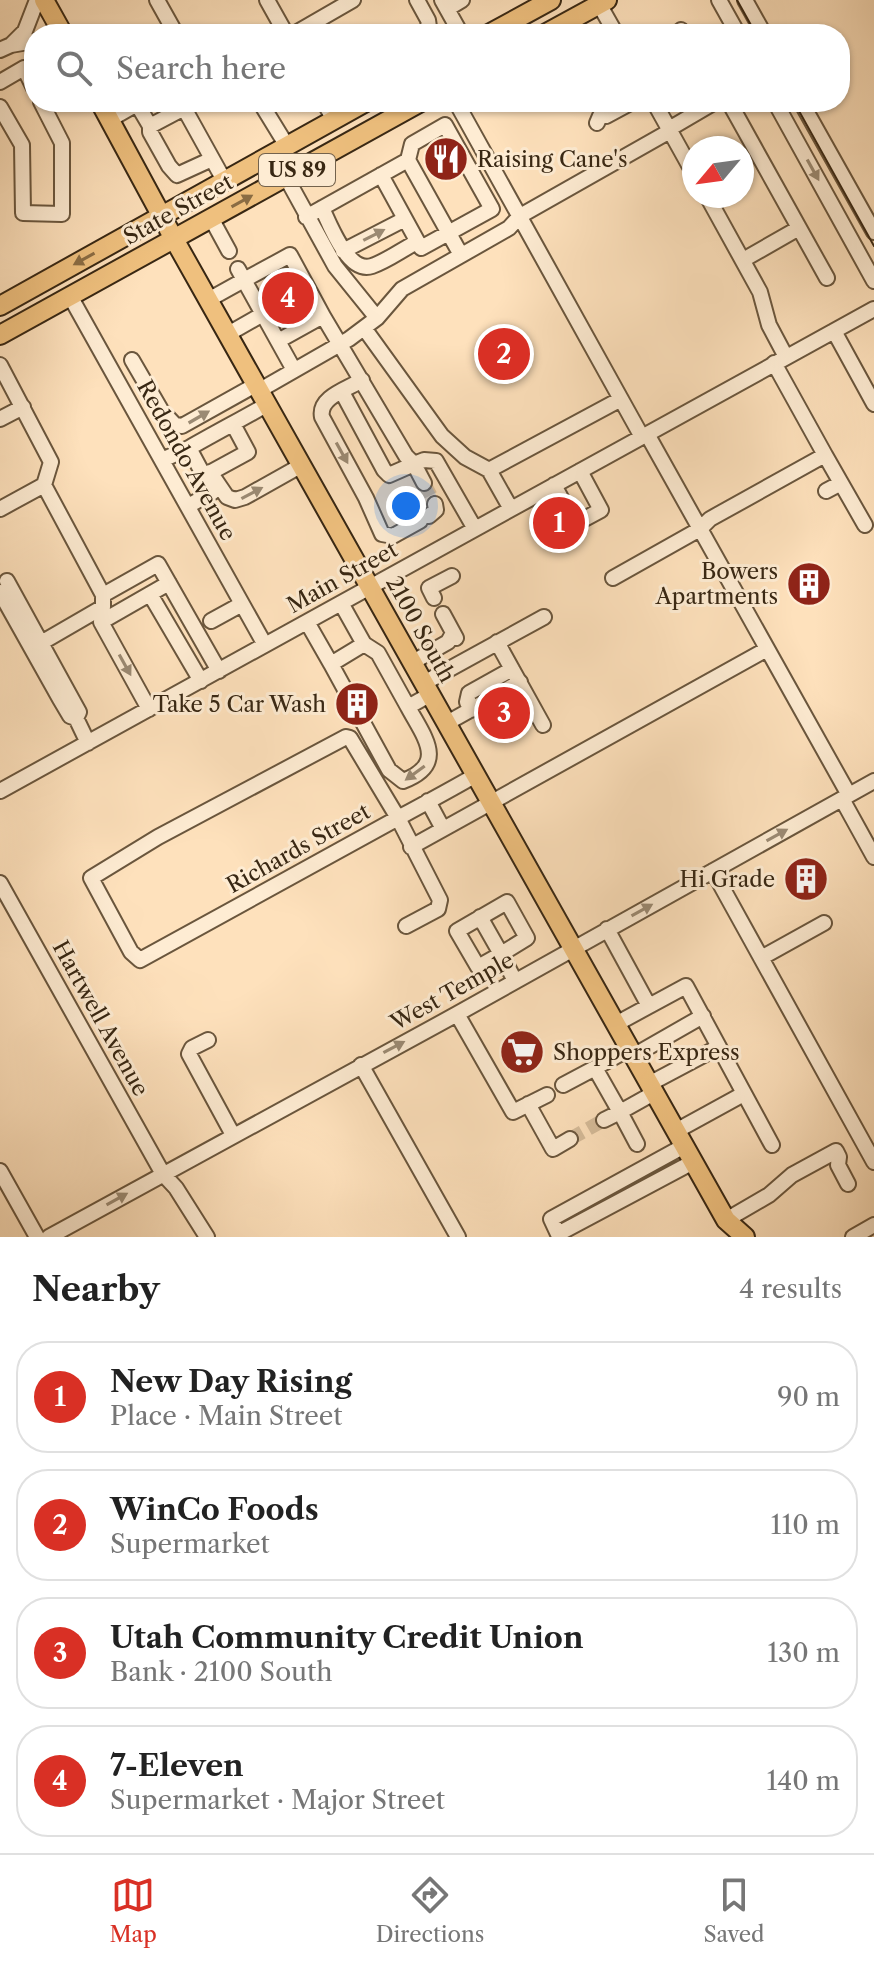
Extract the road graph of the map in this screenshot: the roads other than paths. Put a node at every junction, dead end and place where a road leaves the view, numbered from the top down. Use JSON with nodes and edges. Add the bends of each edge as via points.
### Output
{"nodes":[{"id":1,"x":37,"y":0,"type":"edge"},
{"id":2,"x":44,"y":0,"type":"edge"},
{"id":3,"x":157,"y":0,"type":"edge"},
{"id":4,"x":267,"y":0,"type":"edge"},
{"id":5,"x":353,"y":0,"type":"edge"},
{"id":6,"x":417,"y":0,"type":"edge"},
{"id":7,"x":462,"y":0,"type":"edge"},
{"id":8,"x":551,"y":0,"type":"edge"},
{"id":9,"x":719,"y":0,"type":"edge"},
{"id":10,"x":745,"y":0,"type":"edge"},
{"id":11,"x":603,"y":2,"type":"edge"},
{"id":12,"x":445,"y":5,"type":"edge"},
{"id":13,"x":28,"y":24,"type":"edge"},
{"id":14,"x":57,"y":24,"type":"edge"},
{"id":15,"x":170,"y":24,"type":"edge"},
{"id":16,"x":280,"y":24,"type":"edge"},
{"id":17,"x":311,"y":24,"type":"edge"},
{"id":18,"x":429,"y":24,"type":"edge"},
{"id":19,"x":455,"y":24,"type":"edge"},
{"id":20,"x":517,"y":24,"type":"edge"},
{"id":21,"x":563,"y":24,"type":"edge"},
{"id":22,"x":612,"y":24,"type":"edge"},
{"id":23,"x":732,"y":24,"type":"edge"},
{"id":24,"x":758,"y":24,"type":"edge"},
{"id":25,"x":24,"y":32,"type":"edge"},
{"id":26,"x":5,"y":47,"type":"edge"},
{"id":27,"x":24,"y":68,"type":"edge"},
{"id":28,"x":0,"y":82,"type":"edge"},
{"id":29,"x":46,"y":112,"type":"edge"},
{"id":30,"x":105,"y":112,"type":"edge"},
{"id":31,"x":122,"y":112,"type":"edge"},
{"id":32,"x":142,"y":112,"type":"edge"},
{"id":33,"x":176,"y":112,"type":"edge"},
{"id":34,"x":192,"y":112,"type":"edge"},
{"id":35,"x":268,"y":112,"type":"edge"},
{"id":36,"x":330,"y":112,"type":"edge"},
{"id":37,"x":348,"y":112,"type":"edge"},
{"id":38,"x":403,"y":112,"type":"edge"},
{"id":39,"x":462,"y":112,"type":"edge"},
{"id":40,"x":603,"y":112,"type":"edge"},
{"id":41,"x":613,"y":112,"type":"edge"},
{"id":42,"x":659,"y":112,"type":"edge"},
{"id":43,"x":699,"y":112,"type":"edge"},
{"id":44,"x":735,"y":112,"type":"edge"},
{"id":45,"x":781,"y":112,"type":"edge"},
{"id":46,"x":807,"y":112,"type":"edge"},
{"id":47,"x":2,"y":114,"type":"edge"},
{"id":48,"x":109,"y":120,"type":"junction"},
{"id":49,"x":334,"y":120,"type":"junction"},
{"id":50,"x":150,"y":126,"type":"junction"},
{"id":51,"x":669,"y":130,"type":"junction"},
{"id":52,"x":287,"y":146,"type":"junction"},
{"id":53,"x":682,"y":153,"type":"edge"},
{"id":54,"x":212,"y":159,"type":"junction"},
{"id":55,"x":408,"y":160,"type":"junction"},
{"id":56,"x":381,"y":175,"type":"junction"},
{"id":57,"x":286,"y":177,"type":"junction"},
{"id":58,"x":225,"y":182,"type":"junction"},
{"id":59,"x":322,"y":208,"type":"junction"},
{"id":60,"x":714,"y":208,"type":"edge"},
{"id":61,"x":162,"y":216,"type":"junction"},
{"id":62,"x":520,"y":216,"type":"junction"},
{"id":63,"x":306,"y":217,"type":"junction"},
{"id":64,"x":211,"y":218,"type":"junction"},
{"id":65,"x":405,"y":219,"type":"junction"},
{"id":66,"x":799,"y":228,"type":"junction"},
{"id":67,"x":874,"y":232,"type":"edge"},
{"id":68,"x":449,"y":233,"type":"junction"},
{"id":69,"x":174,"y":239,"type":"junction"},
{"id":70,"x":419,"y":245,"type":"junction"},
{"id":71,"x":229,"y":251,"type":"dead end"},
{"id":72,"x":343,"y":251,"type":"junction"},
{"id":73,"x":461,"y":255,"type":"junction"},
{"id":74,"x":743,"y":260,"type":"junction"},
{"id":75,"x":434,"y":271,"type":"junction"},
{"id":76,"x":241,"y":274,"type":"junction"},
{"id":77,"x":827,"y":278,"type":"dead end"},
{"id":78,"x":874,"y":281,"type":"edge"},
{"id":79,"x":70,"y":296,"type":"junction"},
{"id":80,"x":208,"y":300,"type":"junction"},
{"id":81,"x":0,"y":306,"type":"edge"},
{"id":82,"x":874,"y":309,"type":"edge"},
{"id":83,"x":263,"y":314,"type":"junction"},
{"id":84,"x":323,"y":316,"type":"junction"},
{"id":85,"x":377,"y":318,"type":"junction"},
{"id":86,"x":364,"y":328,"type":"junction"},
{"id":87,"x":834,"y":331,"type":"junction"},
{"id":88,"x":228,"y":334,"type":"junction"},
{"id":89,"x":0,"y":335,"type":"edge"},
{"id":90,"x":278,"y":341,"type":"junction"},
{"id":91,"x":344,"y":342,"type":"junction"},
{"id":92,"x":132,"y":360,"type":"dead end"},
{"id":93,"x":780,"y":360,"type":"junction"},
{"id":94,"x":0,"y":365,"type":"edge"},
{"id":95,"x":294,"y":370,"type":"junction"},
{"id":96,"x":362,"y":380,"type":"junction"},
{"id":97,"x":342,"y":392,"type":"junction"},
{"id":98,"x":261,"y":393,"type":"junction"},
{"id":99,"x":621,"y":399,"type":"junction"},
{"id":100,"x":874,"y":404,"type":"edge"},
{"id":101,"x":23,"y":407,"type":"junction"},
{"id":102,"x":0,"y":419,"type":"edge"},
{"id":103,"x":233,"y":424,"type":"junction"},
{"id":104,"x":644,"y":435,"type":"junction"},
{"id":105,"x":189,"y":448,"type":"junction"},
{"id":106,"x":825,"y":455,"type":"junction"},
{"id":107,"x":162,"y":460,"type":"junction"},
{"id":108,"x":414,"y":464,"type":"junction"},
{"id":109,"x":302,"y":465,"type":"junction"},
{"id":110,"x":489,"y":470,"type":"junction"},
{"id":111,"x":580,"y":471,"type":"junction"},
{"id":112,"x":207,"y":474,"type":"junction"},
{"id":113,"x":424,"y":483,"type":"tunnel mouth"},
{"id":114,"x":841,"y":483,"type":"junction"},
{"id":115,"x":44,"y":485,"type":"junction"},
{"id":116,"x":554,"y":485,"type":"junction"},
{"id":117,"x":826,"y":491,"type":"dead end"},
{"id":118,"x":188,"y":506,"type":"junction"},
{"id":119,"x":0,"y":509,"type":"edge"},
{"id":120,"x":511,"y":509,"type":"junction"},
{"id":121,"x":428,"y":514,"type":"dead end"},
{"id":122,"x":865,"y":525,"type":"dead end"},
{"id":123,"x":475,"y":529,"type":"junction"},
{"id":124,"x":700,"y":529,"type":"junction"},
{"id":125,"x":452,"y":576,"type":"dead end"},
{"id":126,"x":613,"y":578,"type":"dead end"},
{"id":127,"x":169,"y":583,"type":"junction"},
{"id":128,"x":4,"y":587,"type":"edge"},
{"id":129,"x":370,"y":587,"type":"junction"},
{"id":130,"x":432,"y":593,"type":"dead end"},
{"id":131,"x":150,"y":594,"type":"junction"},
{"id":132,"x":103,"y":595,"type":"junction"},
{"id":133,"x":341,"y":603,"type":"junction"},
{"id":134,"x":242,"y":604,"type":"junction"},
{"id":135,"x":443,"y":614,"type":"dead end"},
{"id":136,"x":544,"y":617,"type":"dead end"},
{"id":137,"x":211,"y":621,"type":"dead end"},
{"id":138,"x":307,"y":622,"type":"junction"},
{"id":139,"x":400,"y":640,"type":"junction"},
{"id":140,"x":497,"y":642,"type":"junction"},
{"id":141,"x":364,"y":644,"type":"junction"},
{"id":142,"x":36,"y":645,"type":"junction"},
{"id":143,"x":265,"y":645,"type":"junction"},
{"id":144,"x":767,"y":649,"type":"junction"},
{"id":145,"x":378,"y":653,"type":"junction"},
{"id":146,"x":413,"y":662,"type":"junction"},
{"id":147,"x":331,"y":664,"type":"junction"},
{"id":148,"x":219,"y":671,"type":"junction"},
{"id":149,"x":516,"y":676,"type":"junction"},
{"id":150,"x":201,"y":681,"type":"junction"},
{"id":151,"x":428,"y":689,"type":"junction"},
{"id":152,"x":408,"y":707,"type":"junction"},
{"id":153,"x":149,"y":709,"type":"junction"},
{"id":154,"x":447,"y":723,"type":"junction"},
{"id":155,"x":543,"y":725,"type":"dead end"},
{"id":156,"x":88,"y":743,"type":"junction"},
{"id":157,"x":476,"y":775,"type":"junction"},
{"id":158,"x":874,"y":781,"type":"edge"},
{"id":159,"x":0,"y":791,"type":"edge"},
{"id":160,"x":845,"y":797,"type":"junction"},
{"id":161,"x":428,"y":801,"type":"junction"},
{"id":162,"x":491,"y":801,"type":"junction"},
{"id":163,"x":398,"y":818,"type":"junction"},
{"id":164,"x":443,"y":829,"type":"junction"},
{"id":165,"x":411,"y":847,"type":"junction"},
{"id":166,"x":874,"y":857,"type":"edge"},
{"id":167,"x":713,"y":871,"type":"junction"},
{"id":168,"x":0,"y":883,"type":"edge"},
{"id":169,"x":480,"y":917,"type":"junction"},
{"id":170,"x":824,"y":923,"type":"dead end"},
{"id":171,"x":406,"y":926,"type":"dead end"},
{"id":172,"x":607,"y":929,"type":"junction"},
{"id":173,"x":574,"y":948,"type":"junction"},
{"id":174,"x":501,"y":954,"type":"junction"},
{"id":175,"x":761,"y":958,"type":"junction"},
{"id":176,"x":515,"y":981,"type":"junction"},
{"id":177,"x":649,"y":1006,"type":"junction"},
{"id":178,"x":457,"y":1014,"type":"junction"},
{"id":179,"x":703,"y":1016,"type":"junction"},
{"id":180,"x":616,"y":1024,"type":"junction"},
{"id":181,"x":208,"y":1040,"type":"dead end"},
{"id":182,"x":713,"y":1050,"type":"dead end"},
{"id":183,"x":631,"y":1053,"type":"junction"},
{"id":184,"x":361,"y":1065,"type":"junction"},
{"id":185,"x":595,"y":1068,"type":"junction"},
{"id":186,"x":563,"y":1085,"type":"dead end"},
{"id":187,"x":652,"y":1089,"type":"junction"},
{"id":188,"x":547,"y":1095,"type":"dead end"},
{"id":189,"x":738,"y":1097,"type":"dead end"},
{"id":190,"x":528,"y":1104,"type":"junction"},
{"id":191,"x":620,"y":1112,"type":"junction"},
{"id":192,"x":604,"y":1120,"type":"tunnel mouth"},
{"id":193,"x":233,"y":1135,"type":"junction"},
{"id":194,"x":570,"y":1139,"type":"dead end"},
{"id":195,"x":863,"y":1143,"type":"junction"},
{"id":196,"x":637,"y":1144,"type":"dead end"},
{"id":197,"x":772,"y":1145,"type":"dead end"},
{"id":198,"x":685,"y":1146,"type":"junction"},
{"id":199,"x":839,"y":1157,"type":"junction"},
{"id":200,"x":874,"y":1162,"type":"edge"},
{"id":201,"x":651,"y":1164,"type":"junction"},
{"id":202,"x":0,"y":1171,"type":"edge"},
{"id":203,"x":163,"y":1174,"type":"junction"},
{"id":204,"x":660,"y":1179,"type":"junction"},
{"id":205,"x":848,"y":1184,"type":"dead end"},
{"id":206,"x":874,"y":1225,"type":"edge"},
{"id":207,"x":726,"y":1229,"type":"edge"},
{"id":208,"x":37,"y":1237,"type":"edge"},
{"id":209,"x":49,"y":1237,"type":"edge"},
{"id":210,"x":207,"y":1237,"type":"edge"},
{"id":211,"x":458,"y":1237,"type":"edge"},
{"id":212,"x":745,"y":1237,"type":"edge"},
{"id":213,"x":853,"y":1237,"type":"edge"}],
"edges":[{"from":1,"to":13,"type":"street"},
{"from":2,"to":14,"type":"main road"},
{"from":3,"to":15,"type":"street"},
{"from":4,"to":16,"type":"street"},
{"from":5,"to":17,"type":"street"},
{"from":6,"to":18,"type":"street"},
{"from":7,"to":12,"type":"street"},
{"from":8,"to":20,"type":"main road"},
{"from":9,"to":23,"type":"street"},
{"from":10,"to":24,"type":"street"},
{"from":11,"to":21,"type":"main road"},
{"from":11,"to":22,"type":"street"},
{"from":12,"to":19,"type":"street"},
{"from":25,"to":26,"type":"street"},
{"from":27,"to":28,"type":"street"},
{"from":29,"to":47,"type":"street","via":[[62,143],[62,214],[23,213],[22,145]]},
{"from":30,"to":48,"type":"main road","name":"2100 South"},
{"from":31,"to":48,"type":"street"},
{"from":32,"to":50,"type":"street"},
{"from":33,"to":50,"type":"street"},
{"from":34,"to":54,"type":"street"},
{"from":35,"to":52,"type":"street"},
{"from":36,"to":49,"type":"street"},
{"from":37,"to":49,"type":"main road","name":"State Street","number":"US 89"},
{"from":38,"to":57,"type":"main road","name":"State Street","number":"US 89"},
{"from":39,"to":62,"type":"street"},
{"from":40,"to":41,"type":"street","via":[[599,120]]},
{"from":42,"to":51,"type":"street"},
{"from":43,"to":51,"type":"street"},
{"from":44,"to":66,"type":"street"},
{"from":45,"to":78,"type":"street","one_way":true},
{"from":46,"to":67,"type":"street"},
{"from":48,"to":61,"type":"main road","name":"2100 South"},
{"from":49,"to":52,"type":"main road","name":"State Street","number":"US 89"},
{"from":50,"to":54,"type":"street","via":[[177,175]]},
{"from":51,"to":53,"type":"street"},
{"from":51,"to":62,"type":"street"},
{"from":52,"to":58,"type":"main road","name":"State Street","number":"US 89"},
{"from":54,"to":58,"type":"street"},
{"from":55,"to":56,"type":"street"},
{"from":55,"to":68,"type":"street"},
{"from":55,"to":68,"type":"street","via":[[412,144],[445,125],[492,209]]},
{"from":56,"to":59,"type":"street"},
{"from":56,"to":65,"type":"street"},
{"from":57,"to":63,"type":"street"},
{"from":64,"to":57,"type":"main road","name":"State Street","number":"US 89","one_way":true},
{"from":58,"to":61,"type":"main road","name":"State Street","number":"US 89"},
{"from":59,"to":63,"type":"street"},
{"from":59,"to":72,"type":"street"},
{"from":60,"to":74,"type":"street"},
{"from":61,"to":69,"type":"main road","name":"2100 South"},
{"from":61,"to":81,"type":"main road","name":"State Street","number":"US 89","one_way":true},
{"from":62,"to":73,"type":"street"},
{"from":62,"to":99,"type":"street"},
{"from":63,"to":85,"type":"street","via":[[335,266]]},
{"from":64,"to":69,"type":"main road","name":"State Street","number":"US 89"},
{"from":64,"to":71,"type":"street"},
{"from":65,"to":70,"type":"street"},
{"from":72,"to":65,"type":"street","one_way":true},
{"from":66,"to":74,"type":"street"},
{"from":66,"to":77,"type":"street"},
{"from":68,"to":70,"type":"street"},
{"from":68,"to":73,"type":"street"},
{"from":69,"to":79,"type":"main road","name":"State Street","number":"US 89"},
{"from":69,"to":80,"type":"main road","name":"2100 South"},
{"from":70,"to":72,"type":"street","via":[[370,267],[358,266]]},
{"from":70,"to":75,"type":"street"},
{"from":73,"to":75,"type":"street"},
{"from":74,"to":93,"type":"street","via":[[760,292]]},
{"from":75,"to":85,"type":"street","via":[[402,289]]},
{"from":76,"to":80,"type":"street"},
{"from":76,"to":83,"type":"street"},
{"from":76,"to":84,"type":"street","via":[[290,255]]},
{"from":79,"to":89,"type":"main road","name":"State Street","number":"US 89"},
{"from":79,"to":107,"type":"street","name":"Redondo Avenue"},
{"from":80,"to":88,"type":"main road","name":"2100 South"},
{"from":82,"to":87,"type":"street","name":"Main Street"},
{"from":83,"to":88,"type":"street"},
{"from":83,"to":90,"type":"street"},
{"from":84,"to":90,"type":"street"},
{"from":84,"to":91,"type":"street"},
{"from":85,"to":86,"type":"street"},
{"from":86,"to":91,"type":"street"},
{"from":86,"to":110,"type":"street","via":[[442,436]]},
{"from":87,"to":93,"type":"street","name":"Main Street"},
{"from":87,"to":100,"type":"street"},
{"from":88,"to":98,"type":"main road","name":"2100 South"},
{"from":90,"to":95,"type":"street"},
{"from":91,"to":95,"type":"street"},
{"from":91,"to":96,"type":"street"},
{"from":92,"to":98,"type":"street","one_way":true,"via":[[175,425]]},
{"from":93,"to":104,"type":"street","name":"Main Street"},
{"from":93,"to":106,"type":"street"},
{"from":94,"to":101,"type":"street"},
{"from":95,"to":98,"type":"street"},
{"from":96,"to":97,"type":"street"},
{"from":96,"to":108,"type":"street"},
{"from":97,"to":108,"type":"street","via":[[389,475]]},
{"from":97,"to":121,"type":"street","one_way":true,"via":[[324,402],[322,417],[382,534],[393,536]]},
{"from":98,"to":103,"type":"street"},
{"from":98,"to":109,"type":"main road","name":"2100 South"},
{"from":99,"to":104,"type":"street"},
{"from":99,"to":110,"type":"street"},
{"from":101,"to":102,"type":"street"},
{"from":101,"to":115,"type":"street","via":[[51,462]]},
{"from":103,"to":105,"type":"street"},
{"from":103,"to":112,"type":"street","via":[[248,452]]},
{"from":104,"to":111,"type":"street","name":"Main Street"},
{"from":104,"to":124,"type":"street"},
{"from":105,"to":107,"type":"street"},
{"from":105,"to":112,"type":"street"},
{"from":106,"to":114,"type":"street"},
{"from":106,"to":124,"type":"street"},
{"from":107,"to":118,"type":"street","name":"Redondo Avenue"},
{"from":108,"to":113,"type":"street"},
{"from":108,"to":123,"type":"street","via":[[436,461]]},
{"from":112,"to":109,"type":"street","one_way":true,"via":[[235,500]]},
{"from":109,"to":129,"type":"main road","name":"2100 South"},
{"from":110,"to":120,"type":"street"},
{"from":111,"to":116,"type":"street","name":"Main Street"},
{"from":111,"to":116,"type":"street","via":[[601,510],[575,524]]},
{"from":112,"to":118,"type":"street","via":[[213,492]]},
{"from":114,"to":117,"type":"street"},
{"from":114,"to":122,"type":"street"},
{"from":115,"to":119,"type":"street"},
{"from":115,"to":132,"type":"street"},
{"from":116,"to":120,"type":"street","name":"Main Street"},
{"from":118,"to":134,"type":"street","name":"Redondo Avenue"},
{"from":120,"to":123,"type":"street","name":"Main Street"},
{"from":123,"to":129,"type":"street","name":"Main Street"},
{"from":124,"to":126,"type":"street"},
{"from":124,"to":144,"type":"street"},
{"from":125,"to":130,"type":"street"},
{"from":127,"to":131,"type":"street"},
{"from":127,"to":132,"type":"street","via":[[158,564]]},
{"from":127,"to":148,"type":"street"},
{"from":128,"to":142,"type":"street"},
{"from":129,"to":133,"type":"street","name":"Main Street"},
{"from":129,"to":139,"type":"main road","name":"2100 South"},
{"from":131,"to":150,"type":"street"},
{"from":131,"to":153,"type":"street","one_way":true,"via":[[101,622]]},
{"from":132,"to":142,"type":"street","via":[[103,607]]},
{"from":133,"to":138,"type":"street","name":"Main Street"},
{"from":133,"to":141,"type":"street"},
{"from":134,"to":137,"type":"street"},
{"from":134,"to":143,"type":"street","name":"Redondo Avenue"},
{"from":135,"to":146,"type":"street","via":[[454,635]]},
{"from":136,"to":140,"type":"street"},
{"from":138,"to":143,"type":"street","name":"Main Street"},
{"from":138,"to":147,"type":"street"},
{"from":139,"to":145,"type":"street"},
{"from":139,"to":146,"type":"main road","name":"2100 South"},
{"from":140,"to":149,"type":"street"},
{"from":140,"to":151,"type":"street"},
{"from":141,"to":145,"type":"street"},
{"from":141,"to":147,"type":"street"},
{"from":142,"to":156,"type":"street"},
{"from":143,"to":148,"type":"street","name":"Main Street"},
{"from":144,"to":160,"type":"street"},
{"from":144,"to":162,"type":"street"},
{"from":145,"to":152,"type":"street"},
{"from":146,"to":151,"type":"main road","name":"2100 South"},
{"from":152,"to":147,"type":"street","one_way":true,"via":[[430,749],[430,761],[403,781],[389,770]]},
{"from":148,"to":150,"type":"street","name":"Main Street"},
{"from":149,"to":154,"type":"street"},
{"from":149,"to":155,"type":"street"},
{"from":150,"to":153,"type":"street","name":"Main Street"},
{"from":151,"to":152,"type":"street"},
{"from":151,"to":154,"type":"main road","name":"2100 South"},
{"from":153,"to":156,"type":"street","name":"Main Street"},
{"from":154,"to":157,"type":"main road","name":"2100 South"},
{"from":156,"to":159,"type":"street","name":"Main Street"},
{"from":157,"to":161,"type":"street","name":"Richards Street"},
{"from":157,"to":162,"type":"main road","name":"2100 South"},
{"from":158,"to":160,"type":"street","name":"West Temple"},
{"from":160,"to":166,"type":"street"},
{"from":167,"to":160,"type":"street","name":"West Temple","one_way":true},
{"from":161,"to":163,"type":"street","name":"Richards Street"},
{"from":161,"to":164,"type":"street"},
{"from":162,"to":164,"type":"street"},
{"from":162,"to":173,"type":"main road","name":"2100 South"},
{"from":163,"to":163,"type":"street","name":"Richards Street","via":[[140,960],[91,878],[346,737],[354,742]]},
{"from":163,"to":165,"type":"street"},
{"from":164,"to":165,"type":"street"},
{"from":165,"to":171,"type":"street","via":[[441,905]]},
{"from":172,"to":167,"type":"street","name":"West Temple","one_way":true},
{"from":167,"to":175,"type":"street"},
{"from":168,"to":203,"type":"street","name":"Hartwell Avenue"},
{"from":169,"to":174,"type":"street"},
{"from":169,"to":174,"type":"street","via":[[457,931],[478,967]]},
{"from":169,"to":174,"type":"street","via":[[507,902],[527,938]]},
{"from":170,"to":175,"type":"street"},
{"from":172,"to":173,"type":"street","name":"West Temple"},
{"from":172,"to":177,"type":"street"},
{"from":173,"to":176,"type":"street","name":"West Temple"},
{"from":173,"to":180,"type":"main road","name":"2100 South"},
{"from":174,"to":176,"type":"street"},
{"from":175,"to":195,"type":"street"},
{"from":176,"to":178,"type":"street","name":"West Temple"},
{"from":177,"to":179,"type":"street","via":[[686,986]]},
{"from":177,"to":180,"type":"street"},
{"from":184,"to":178,"type":"street","name":"West Temple","one_way":true},
{"from":178,"to":190,"type":"street","via":[[513,1112]]},
{"from":179,"to":183,"type":"street"},
{"from":179,"to":197,"type":"street"},
{"from":180,"to":183,"type":"main road","name":"2100 South"},
{"from":181,"to":193,"type":"street","via":[[189,1054]]},
{"from":182,"to":187,"type":"street"},
{"from":183,"to":185,"type":"street"},
{"from":183,"to":187,"type":"main road","name":"2100 South"},
{"from":184,"to":193,"type":"street","name":"West Temple"},
{"from":184,"to":211,"type":"street"},
{"from":185,"to":186,"type":"street"},
{"from":185,"to":191,"type":"street"},
{"from":187,"to":191,"type":"street"},
{"from":187,"to":198,"type":"main road","name":"2100 South"},
{"from":188,"to":190,"type":"street"},
{"from":189,"to":198,"type":"street"},
{"from":190,"to":194,"type":"street","via":[[553,1149]]},
{"from":191,"to":192,"type":"street"},
{"from":191,"to":196,"type":"street"},
{"from":193,"to":203,"type":"street","name":"West Temple"},
{"from":195,"to":199,"type":"street"},
{"from":195,"to":200,"type":"street"},
{"from":198,"to":201,"type":"street"},
{"from":198,"to":204,"type":"street"},
{"from":198,"to":207,"type":"main road","name":"2100 South"},
{"from":199,"to":205,"type":"street"},
{"from":199,"to":207,"type":"street","via":[[836,1151],[792,1175]]},
{"from":201,"to":204,"type":"street"},
{"from":201,"to":204,"type":"street","via":[[551,1219],[558,1234]]},
{"from":202,"to":208,"type":"street"},
{"from":209,"to":203,"type":"street","name":"West Temple","one_way":true},
{"from":203,"to":210,"type":"street","name":"Hartwell Avenue"},
{"from":206,"to":213,"type":"street"},
{"from":207,"to":212,"type":"main road","name":"2100 South"}]}
